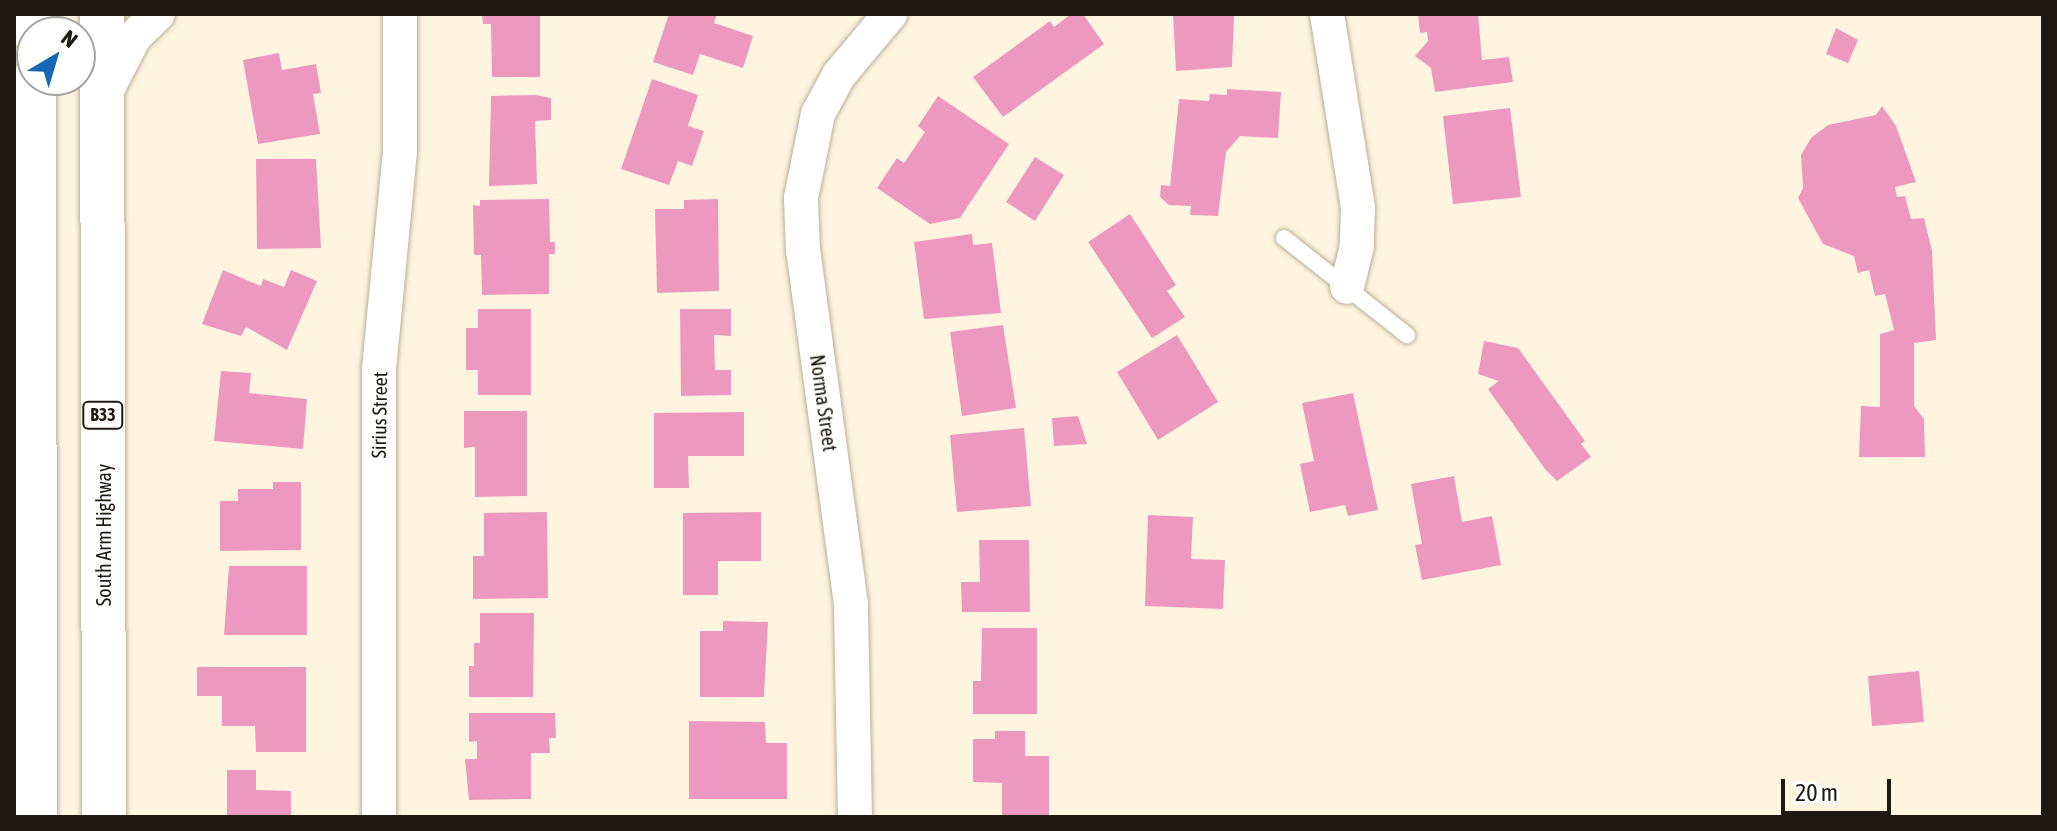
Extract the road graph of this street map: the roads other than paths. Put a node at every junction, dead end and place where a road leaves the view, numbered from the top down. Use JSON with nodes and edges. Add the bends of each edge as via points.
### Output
{"nodes":[{"id":1,"x":102,"y":14,"type":"edge"},
{"id":2,"x":158,"y":14,"type":"edge"},
{"id":3,"x":400,"y":14,"type":"edge"},
{"id":4,"x":890,"y":14,"type":"edge"},
{"id":5,"x":1327,"y":14,"type":"edge"},
{"id":6,"x":34,"y":96,"type":"edge"},
{"id":7,"x":103,"y":100,"type":"junction"},
{"id":8,"x":1284,"y":238,"type":"dead end"},
{"id":9,"x":1347,"y":287,"type":"junction"},
{"id":10,"x":1407,"y":335,"type":"dead end"},
{"id":11,"x":35,"y":817,"type":"edge"},
{"id":12,"x":104,"y":817,"type":"edge"},
{"id":13,"x":379,"y":817,"type":"edge"},
{"id":14,"x":855,"y":817,"type":"edge"}],
"edges":[{"from":1,"to":7,"type":"main road","name":"South Arm Highway","number":"B33"},
{"from":2,"to":7,"type":"street","via":[[134,37]]},
{"from":3,"to":13,"type":"street","name":"Sirius Street","via":[[400,151],[379,369]]},
{"from":4,"to":14,"type":"street","name":"Norma Street","via":[[839,75],[818,114],[801,198],[803,251],[851,604]]},
{"from":5,"to":9,"type":"street","via":[[1358,208],[1357,246]]},
{"from":6,"to":11,"type":"main road"},
{"from":7,"to":12,"type":"main road","name":"South Arm Highway","number":"B33"},
{"from":8,"to":9,"type":"lane"},
{"from":9,"to":10,"type":"lane"}]}
